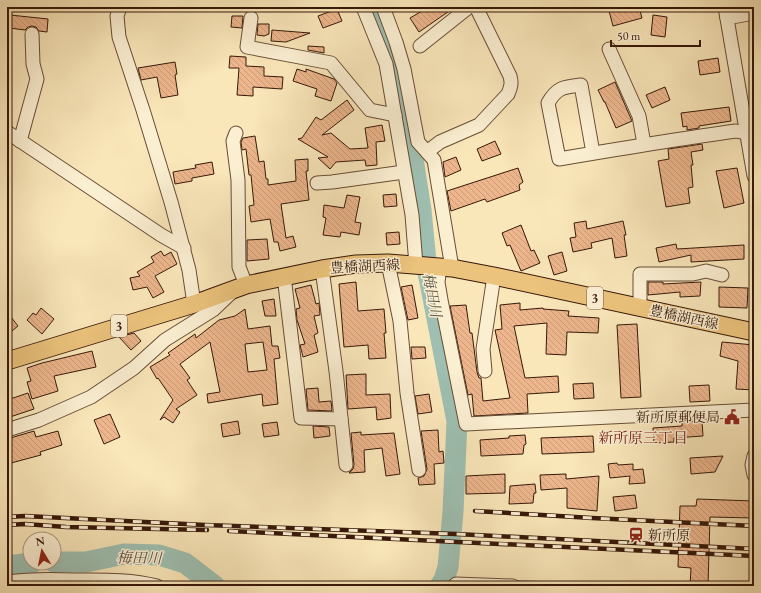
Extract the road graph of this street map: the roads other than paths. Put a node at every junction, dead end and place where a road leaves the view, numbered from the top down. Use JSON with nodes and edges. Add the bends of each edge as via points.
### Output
{"nodes":[{"id":1,"x":120,"y":7,"type":"edge"},
{"id":2,"x":363,"y":7,"type":"edge"},
{"id":3,"x":383,"y":7,"type":"edge"},
{"id":4,"x":469,"y":7,"type":"edge"},
{"id":5,"x":476,"y":7,"type":"edge"},
{"id":6,"x":726,"y":13,"type":"edge"},
{"id":7,"x":754,"y":13,"type":"edge"},
{"id":8,"x":251,"y":18,"type":"dead end"},
{"id":9,"x":32,"y":34,"type":"dead end"},
{"id":10,"x":420,"y":46,"type":"dead end"},
{"id":11,"x":609,"y":49,"type":"dead end"},
{"id":12,"x":395,"y":115,"type":"junction"},
{"id":13,"x":7,"y":132,"type":"edge"},
{"id":14,"x":236,"y":133,"type":"dead end"},
{"id":15,"x":746,"y":133,"type":"junction"},
{"id":16,"x":20,"y":141,"type":"junction"},
{"id":17,"x":644,"y":144,"type":"junction"},
{"id":18,"x":427,"y":152,"type":"junction"},
{"id":19,"x":752,"y":152,"type":"edge"},
{"id":20,"x":593,"y":153,"type":"junction"},
{"id":21,"x":404,"y":172,"type":"junction"},
{"id":22,"x":754,"y":176,"type":"edge"},
{"id":23,"x":318,"y":183,"type":"dead end"},
{"id":24,"x":184,"y":248,"type":"junction"},
{"id":25,"x":388,"y":263,"type":"junction"},
{"id":26,"x":433,"y":267,"type":"junction"},
{"id":27,"x":322,"y":268,"type":"junction"},
{"id":28,"x":722,"y":275,"type":"dead end"},
{"id":29,"x":284,"y":276,"type":"junction"},
{"id":30,"x":494,"y":276,"type":"junction"},
{"id":31,"x":242,"y":286,"type":"junction"},
{"id":32,"x":194,"y":304,"type":"junction"},
{"id":33,"x":640,"y":308,"type":"junction"},
{"id":34,"x":754,"y":332,"type":"edge"},
{"id":35,"x":7,"y":361,"type":"edge"},
{"id":36,"x":485,"y":371,"type":"dead end"},
{"id":37,"x":754,"y":410,"type":"edge"},
{"id":38,"x":341,"y":419,"type":"junction"},
{"id":39,"x":7,"y":430,"type":"edge"},
{"id":40,"x":754,"y":456,"type":"edge"},
{"id":41,"x":346,"y":465,"type":"dead end"},
{"id":42,"x":420,"y":470,"type":"dead end"},
{"id":43,"x":754,"y":475,"type":"edge"},
{"id":44,"x":7,"y":582,"type":"edge"},
{"id":45,"x":493,"y":585,"type":"edge"},
{"id":46,"x":157,"y":586,"type":"edge"},
{"id":47,"x":454,"y":586,"type":"edge"},
{"id":48,"x":513,"y":586,"type":"edge"}],
"edges":[{"from":1,"to":24,"type":"street","via":[[117,16],[119,37]]},
{"from":2,"to":12,"type":"street","via":[[386,64]]},
{"from":3,"to":18,"type":"street","via":[[404,69],[418,142]]},
{"from":4,"to":10,"type":"street"},
{"from":5,"to":18,"type":"street","via":[[510,76],[511,87],[508,94],[479,125],[440,142]]},
{"from":6,"to":7,"type":"street"},
{"from":6,"to":15,"type":"street"},
{"from":8,"to":12,"type":"street","via":[[248,47],[331,63],[370,110]]},
{"from":9,"to":16,"type":"street","via":[[33,64],[37,78]]},
{"from":11,"to":17,"type":"street","via":[[640,116]]},
{"from":12,"to":21,"type":"street"},
{"from":13,"to":16,"type":"street"},
{"from":14,"to":31,"type":"street","via":[[234,141],[238,180],[238,267]]},
{"from":15,"to":17,"type":"street","via":[[736,131]]},
{"from":15,"to":19,"type":"street"},
{"from":16,"to":24,"type":"street"},
{"from":17,"to":20,"type":"street"},
{"from":18,"to":26,"type":"street","via":[[434,160]]},
{"from":19,"to":22,"type":"street"},
{"from":20,"to":20,"type":"street","via":[[581,85],[561,89],[553,94],[548,103],[559,159]]},
{"from":21,"to":23,"type":"street"},
{"from":21,"to":26,"type":"street","via":[[412,215]]},
{"from":24,"to":32,"type":"street"},
{"from":25,"to":26,"type":"main road","name":"豊橋湖西線","number":"3"},
{"from":25,"to":27,"type":"main road","name":"豊橋湖西線","number":"3"},
{"from":25,"to":42,"type":"street","via":[[400,321],[407,393]]},
{"from":26,"to":30,"type":"main road","name":"豊橋湖西線","number":"3"},
{"from":26,"to":37,"type":"street","via":[[466,424]]},
{"from":27,"to":29,"type":"main road","name":"豊橋湖西線","number":"3"},
{"from":27,"to":38,"type":"street"},
{"from":28,"to":33,"type":"street","via":[[706,272],[640,274]]},
{"from":29,"to":31,"type":"main road","name":"豊橋湖西線","number":"3"},
{"from":29,"to":38,"type":"street","via":[[301,418]]},
{"from":30,"to":33,"type":"main road","name":"豊橋湖西線","number":"3"},
{"from":30,"to":36,"type":"street","via":[[483,349]]},
{"from":31,"to":32,"type":"main road","name":"豊橋湖西線","number":"3"},
{"from":31,"to":39,"type":"street","via":[[214,310],[165,340],[134,368],[91,397],[39,420]]},
{"from":32,"to":35,"type":"main road","name":"豊橋湖西線","number":"3"},
{"from":33,"to":34,"type":"main road","name":"豊橋湖西線","number":"3"},
{"from":38,"to":41,"type":"street"},
{"from":40,"to":43,"type":"street"},
{"from":44,"to":46,"type":"street","via":[[107,580],[142,582]]},
{"from":45,"to":47,"type":"street"},
{"from":45,"to":48,"type":"street"}]}
